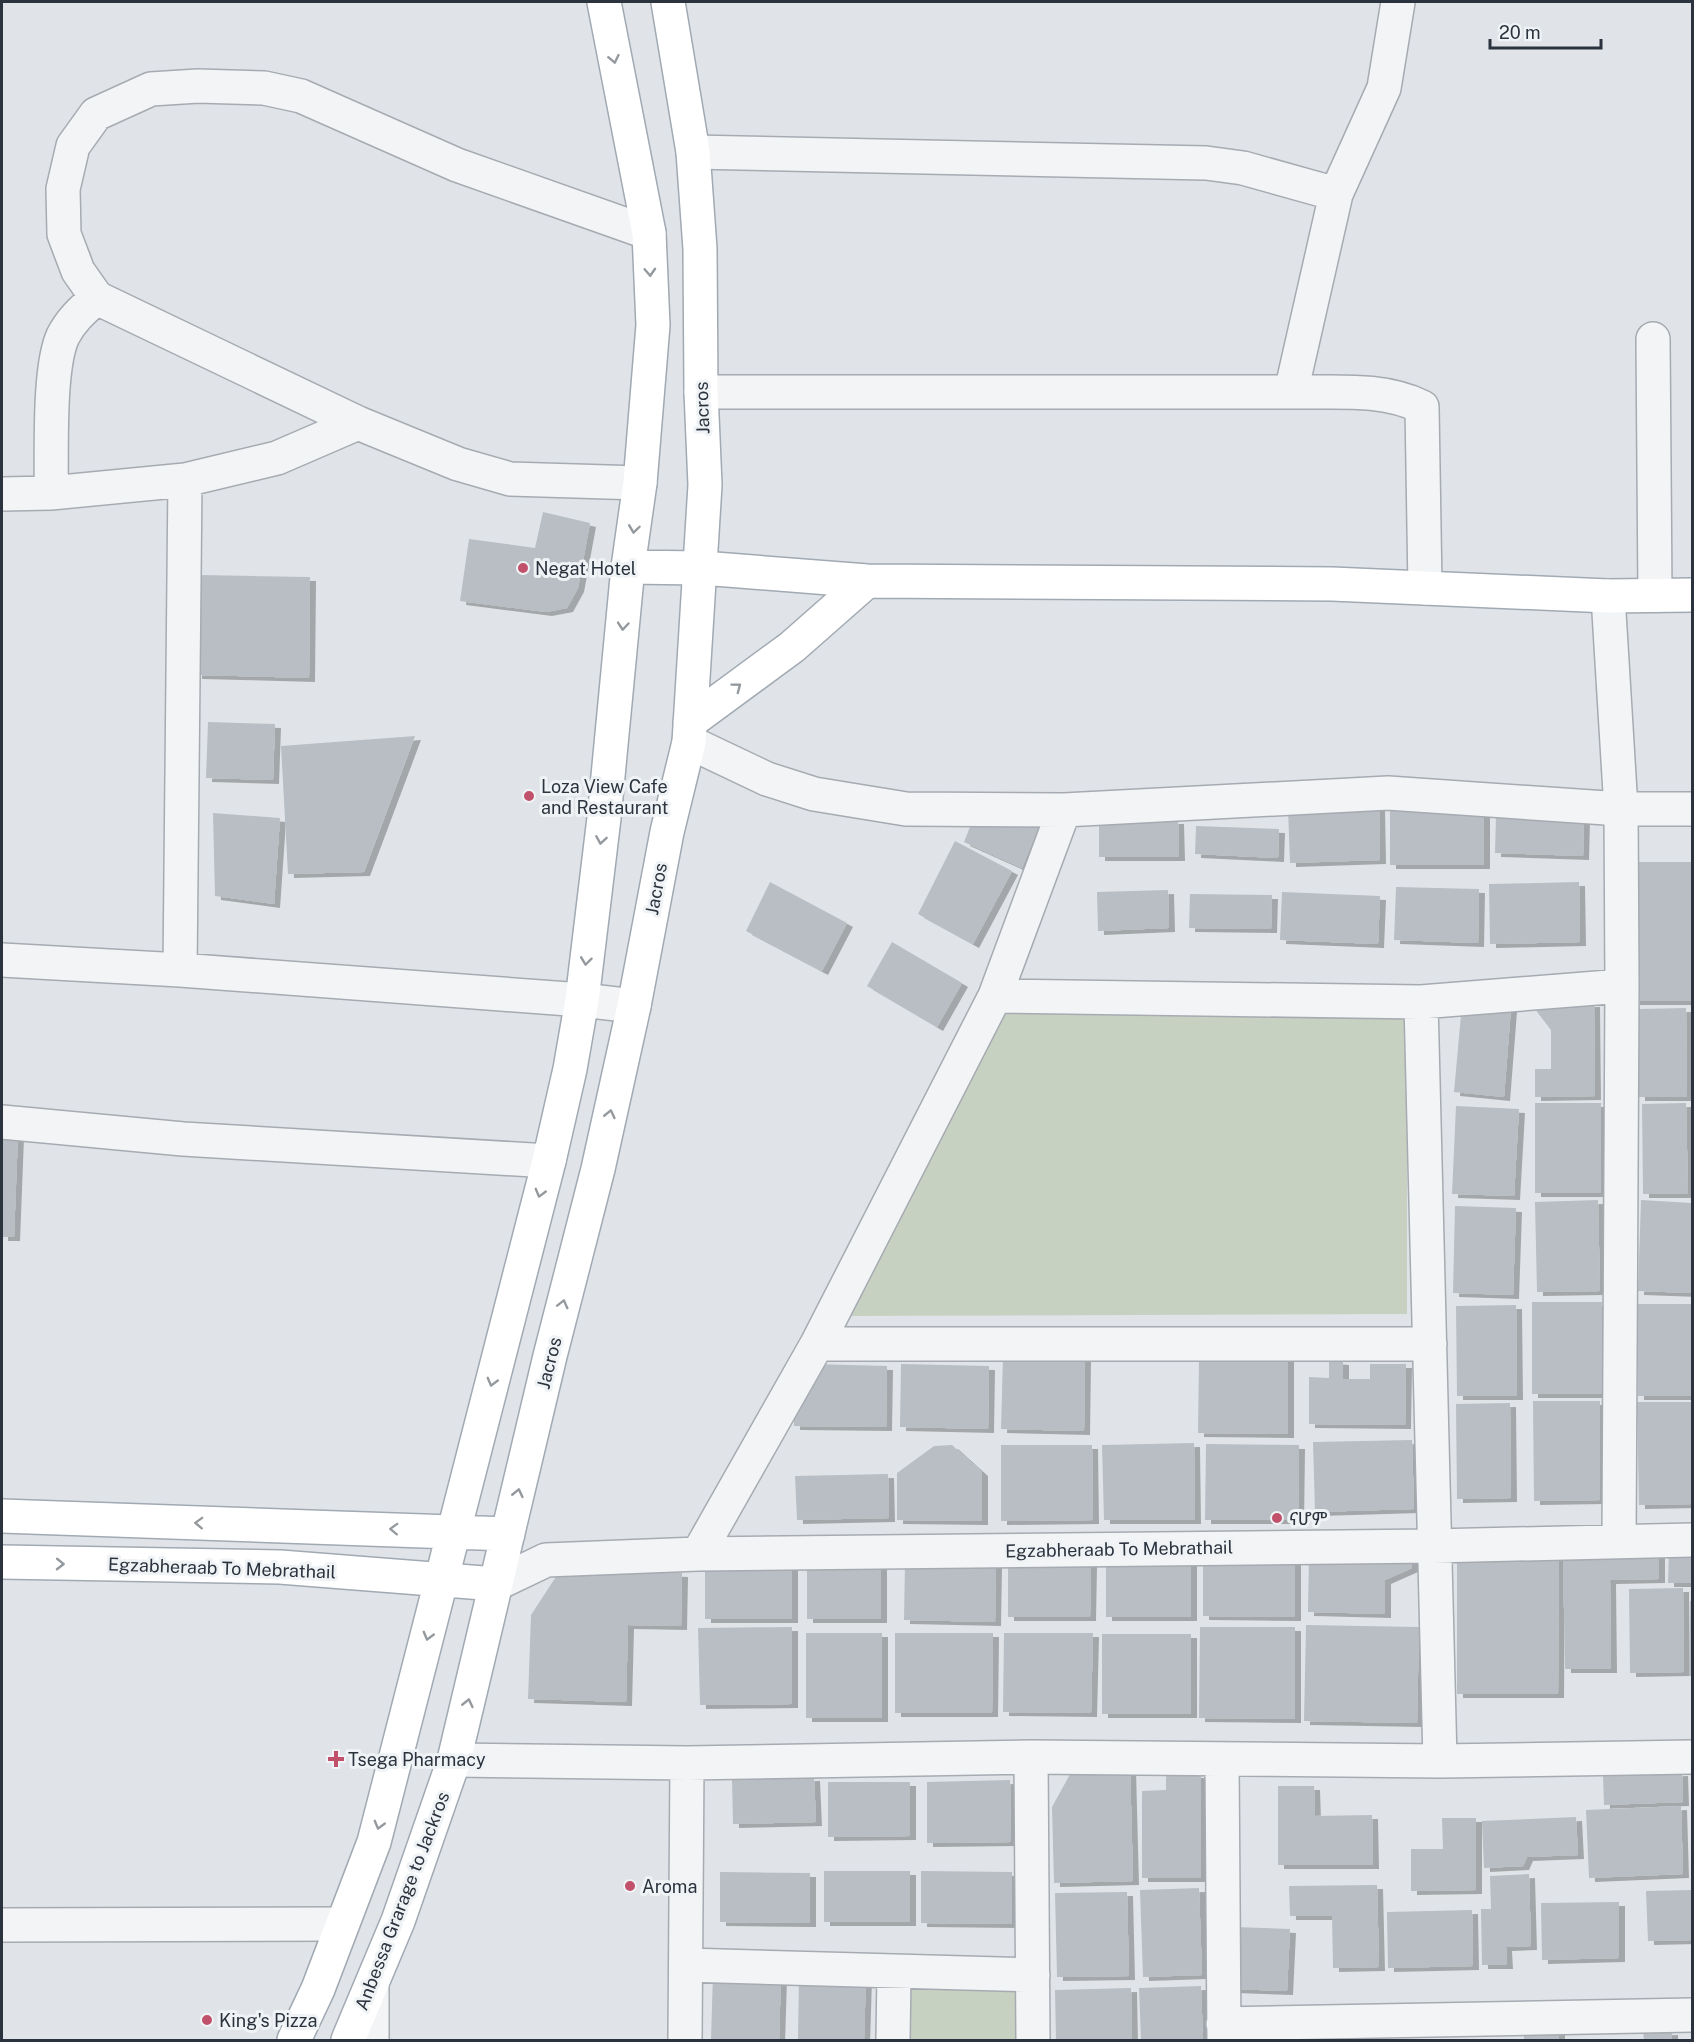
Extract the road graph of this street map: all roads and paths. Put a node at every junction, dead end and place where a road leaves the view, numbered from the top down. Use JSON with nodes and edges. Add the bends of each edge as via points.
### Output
{"nodes":[{"id":1,"x":604,"y":2,"type":"edge"},
{"id":2,"x":668,"y":2,"type":"edge"},
{"id":3,"x":1398,"y":2,"type":"edge"},
{"id":4,"x":693,"y":152,"type":"junction"},
{"id":5,"x":1336,"y":194,"type":"junction"},
{"id":6,"x":649,"y":233,"type":"junction"},
{"id":7,"x":97,"y":298,"type":"junction"},
{"id":8,"x":1653,"y":339,"type":"dead end"},
{"id":9,"x":701,"y":392,"type":"junction"},
{"id":10,"x":1291,"y":392,"type":"junction"},
{"id":11,"x":358,"y":423,"type":"junction"},
{"id":12,"x":184,"y":480,"type":"junction"},
{"id":13,"x":640,"y":483,"type":"junction"},
{"id":14,"x":51,"y":493,"type":"junction"},
{"id":15,"x":2,"y":494,"type":"edge"},
{"id":16,"x":628,"y":567,"type":"junction"},
{"id":17,"x":702,"y":568,"type":"junction"},
{"id":18,"x":867,"y":581,"type":"junction"},
{"id":19,"x":1425,"y":588,"type":"junction"},
{"id":20,"x":1655,"y":595,"type":"junction"},
{"id":21,"x":1692,"y":595,"type":"edge"},
{"id":22,"x":1608,"y":596,"type":"junction"},
{"id":23,"x":690,"y":732,"type":"junction"},
{"id":24,"x":1621,"y":809,"type":"junction"},
{"id":25,"x":1692,"y":809,"type":"edge"},
{"id":26,"x":1064,"y":810,"type":"junction"},
{"id":27,"x":2,"y":960,"type":"edge"},
{"id":28,"x":180,"y":970,"type":"junction"},
{"id":29,"x":1623,"y":986,"type":"junction"},
{"id":30,"x":995,"y":996,"type":"junction"},
{"id":31,"x":582,"y":1000,"type":"junction"},
{"id":32,"x":1421,"y":1002,"type":"junction"},
{"id":33,"x":634,"y":1006,"type":"junction"},
{"id":34,"x":2,"y":1122,"type":"edge"},
{"id":35,"x":549,"y":1161,"type":"junction"},
{"id":36,"x":817,"y":1344,"type":"junction"},
{"id":37,"x":1430,"y":1344,"type":"junction"},
{"id":38,"x":2,"y":1516,"type":"edge"},
{"id":39,"x":453,"y":1531,"type":"junction"},
{"id":40,"x":508,"y":1534,"type":"junction"},
{"id":41,"x":1692,"y":1540,"type":"edge"},
{"id":42,"x":1619,"y":1541,"type":"junction"},
{"id":43,"x":1433,"y":1546,"type":"junction"},
{"id":44,"x":698,"y":1554,"type":"junction"},
{"id":45,"x":546,"y":1560,"type":"junction"},
{"id":46,"x":2,"y":1563,"type":"edge"},
{"id":47,"x":442,"y":1580,"type":"junction"},
{"id":48,"x":496,"y":1584,"type":"junction"},
{"id":49,"x":1031,"y":1757,"type":"junction"},
{"id":50,"x":1692,"y":1757,"type":"edge"},
{"id":51,"x":454,"y":1760,"type":"junction"},
{"id":52,"x":1222,"y":1760,"type":"junction"},
{"id":53,"x":1440,"y":1761,"type":"junction"},
{"id":54,"x":687,"y":1763,"type":"junction"},
{"id":55,"x":342,"y":1924,"type":"junction"},
{"id":56,"x":2,"y":1925,"type":"edge"},
{"id":57,"x":686,"y":1965,"type":"junction"},
{"id":58,"x":894,"y":1972,"type":"junction"},
{"id":59,"x":1033,"y":1975,"type":"junction"},
{"id":60,"x":372,"y":1985,"type":"junction"},
{"id":61,"x":1692,"y":2015,"type":"edge"},
{"id":62,"x":1224,"y":2032,"type":"edge"},
{"id":63,"x":294,"y":2040,"type":"edge"},
{"id":64,"x":348,"y":2040,"type":"edge"},
{"id":65,"x":372,"y":2040,"type":"edge"},
{"id":66,"x":685,"y":2040,"type":"edge"},
{"id":67,"x":893,"y":2040,"type":"edge"},
{"id":68,"x":1033,"y":2040,"type":"edge"}],
"edges":[{"from":1,"to":6,"type":"main road","one_way":true},
{"from":2,"to":4,"type":"main road","name":"Jacros"},
{"from":3,"to":5,"type":"street","via":[[1384,88]]},
{"from":4,"to":5,"type":"street","via":[[1206,163],[1243,168]]},
{"from":4,"to":9,"type":"main road","name":"Jacros","via":[[700,249]]},
{"from":5,"to":10,"type":"street"},
{"from":6,"to":7,"type":"street","via":[[456,165],[301,96],[264,88],[151,89],[96,114],[73,146],[63,189],[64,234],[78,271]]},
{"from":6,"to":13,"type":"main road","one_way":true,"via":[[653,325]]},
{"from":7,"to":11,"type":"street"},
{"from":7,"to":14,"type":"street","via":[[80,312],[64,335],[56,359]]},
{"from":8,"to":20,"type":"street"},
{"from":9,"to":10,"type":"street"},
{"from":9,"to":17,"type":"main road","name":"Jacros","via":[[705,485]]},
{"from":10,"to":19,"type":"street","via":[[1379,394],[1406,399],[1422,407]]},
{"from":11,"to":12,"type":"street","via":[[277,458]]},
{"from":11,"to":13,"type":"street","via":[[458,464],[510,479]]},
{"from":12,"to":14,"type":"street"},
{"from":12,"to":28,"type":"street"},
{"from":13,"to":16,"type":"main road","one_way":true},
{"from":14,"to":15,"type":"street"},
{"from":16,"to":17,"type":"main road"},
{"from":16,"to":31,"type":"main road","one_way":true},
{"from":17,"to":18,"type":"main road"},
{"from":17,"to":23,"type":"main road","name":"Jacros"},
{"from":18,"to":19,"type":"main road"},
{"from":23,"to":18,"type":"main road","one_way":true},
{"from":19,"to":22,"type":"main road"},
{"from":20,"to":21,"type":"main road"},
{"from":20,"to":22,"type":"main road"},
{"from":22,"to":24,"type":"street"},
{"from":23,"to":26,"type":"street","via":[[767,779],[814,795],[906,808]]},
{"from":23,"to":33,"type":"main road","name":"Jacros","via":[[666,832]]},
{"from":24,"to":25,"type":"street"},
{"from":24,"to":26,"type":"street","via":[[1388,793]]},
{"from":24,"to":29,"type":"street"},
{"from":26,"to":30,"type":"street"},
{"from":27,"to":28,"type":"street"},
{"from":28,"to":31,"type":"street"},
{"from":29,"to":32,"type":"street"},
{"from":29,"to":42,"type":"street"},
{"from":30,"to":32,"type":"street"},
{"from":30,"to":36,"type":"street"},
{"from":31,"to":33,"type":"street"},
{"from":31,"to":35,"type":"main road"},
{"from":32,"to":37,"type":"street"},
{"from":40,"to":33,"type":"main road","name":"Jacros","one_way":true},
{"from":34,"to":35,"type":"street","via":[[183,1139]]},
{"from":35,"to":39,"type":"main road","one_way":true},
{"from":36,"to":37,"type":"street"},
{"from":36,"to":44,"type":"street"},
{"from":37,"to":43,"type":"street"},
{"from":39,"to":38,"type":"main road","one_way":true},
{"from":39,"to":40,"type":"main road"},
{"from":39,"to":47,"type":"main road"},
{"from":40,"to":45,"type":"street"},
{"from":40,"to":48,"type":"main road","name":"Jacros"},
{"from":41,"to":42,"type":"street","name":"Egzabheraab To Mebrathail"},
{"from":42,"to":43,"type":"street","name":"Egzabheraab To Mebrathail"},
{"from":43,"to":44,"type":"street","name":"Egzabheraab To Mebrathail"},
{"from":43,"to":53,"type":"street"},
{"from":44,"to":45,"type":"street","name":"Egzabheraab To Mebrathail"},
{"from":45,"to":48,"type":"street","name":"Egzabheraab To Mebrathail"},
{"from":46,"to":47,"type":"main road","name":"Egzabheraab To Mebrathail","one_way":true,"via":[[280,1567]]},
{"from":47,"to":48,"type":"main road","name":"Egzabheraab To Mebrathail"},
{"from":47,"to":55,"type":"main road","one_way":true,"via":[[374,1842]]},
{"from":51,"to":48,"type":"main road","name":"Jacros","one_way":true},
{"from":49,"to":52,"type":"street"},
{"from":49,"to":54,"type":"street"},
{"from":49,"to":59,"type":"street"},
{"from":50,"to":53,"type":"street"},
{"from":51,"to":54,"type":"street"},
{"from":51,"to":60,"type":"main road","name":"Anbessa Grarage to Jackros"},
{"from":52,"to":53,"type":"street"},
{"from":52,"to":62,"type":"street"},
{"from":54,"to":57,"type":"street"},
{"from":55,"to":56,"type":"street"},
{"from":55,"to":63,"type":"main road"},
{"from":57,"to":58,"type":"street"},
{"from":57,"to":66,"type":"street"},
{"from":58,"to":59,"type":"street"},
{"from":58,"to":67,"type":"street"},
{"from":59,"to":68,"type":"street"},
{"from":60,"to":64,"type":"main road","name":"Anbessa Grarage to Jackros"},
{"from":60,"to":65,"type":"street"},
{"from":61,"to":62,"type":"street"}]}
